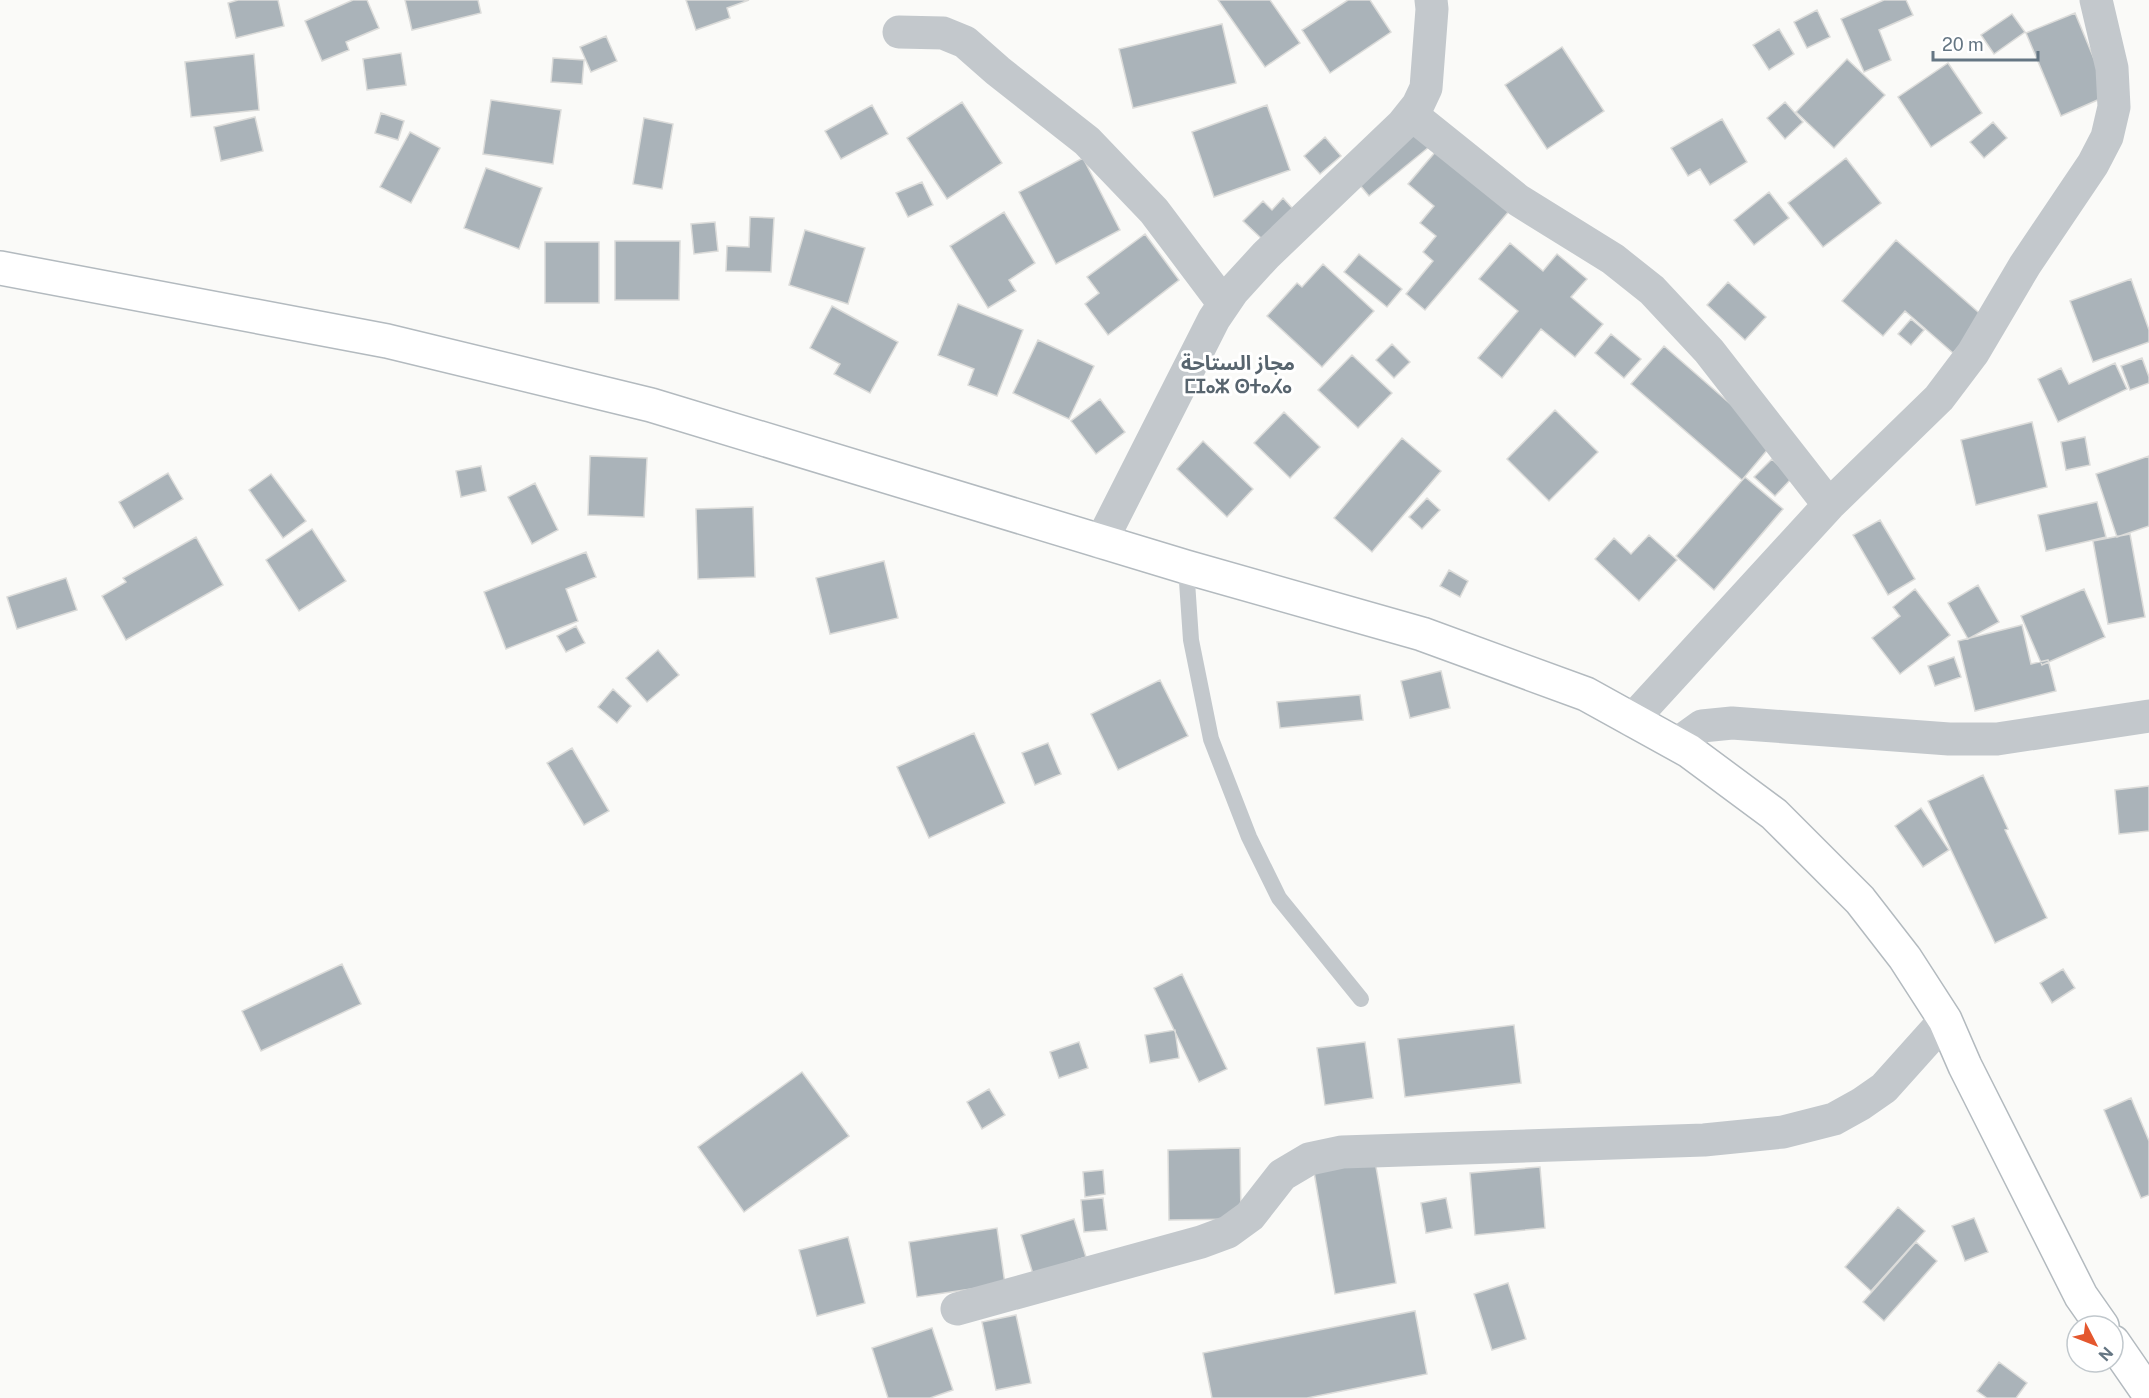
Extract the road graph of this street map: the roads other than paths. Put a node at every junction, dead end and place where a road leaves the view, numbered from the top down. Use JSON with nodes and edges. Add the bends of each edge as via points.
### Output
{"nodes":[{"id":1,"x":1431,"y":0,"type":"edge"},
{"id":2,"x":2096,"y":0,"type":"edge"},
{"id":3,"x":899,"y":32,"type":"dead end"},
{"id":4,"x":1411,"y":114,"type":"junction"},
{"id":5,"x":0,"y":268,"type":"edge"},
{"id":6,"x":1224,"y":304,"type":"junction"},
{"id":7,"x":1829,"y":505,"type":"junction"},
{"id":8,"x":1101,"y":542,"type":"junction"},
{"id":9,"x":1186,"y":567,"type":"junction"},
{"id":10,"x":2149,"y":716,"type":"edge"},
{"id":11,"x":1632,"y":720,"type":"junction"},
{"id":12,"x":1677,"y":744,"type":"junction"},
{"id":13,"x":1361,"y":999,"type":"dead end"},
{"id":14,"x":1945,"y":1020,"type":"junction"},
{"id":15,"x":957,"y":1309,"type":"dead end"},
{"id":16,"x":2094,"y":1314,"type":"edge"},
{"id":17,"x":2125,"y":1359,"type":"edge"},
{"id":18,"x":2149,"y":1394,"type":"edge"}],
"edges":[{"from":1,"to":4,"type":"street","via":[[1426,88]]},
{"from":2,"to":7,"type":"street","via":[[2112,68],[2114,107],[2107,137],[2093,164],[2025,265],[1973,353],[1939,398]]},
{"from":3,"to":6,"type":"street","via":[[943,33],[965,42],[1087,141],[1154,211]]},
{"from":4,"to":6,"type":"street","via":[[1266,255]]},
{"from":4,"to":7,"type":"street","via":[[1518,200],[1613,259],[1652,290],[1708,351]]},
{"from":5,"to":8,"type":"main road","via":[[387,341],[651,405]]},
{"from":6,"to":8,"type":"street"},
{"from":7,"to":11,"type":"street"},
{"from":8,"to":9,"type":"main road"},
{"from":9,"to":11,"type":"main road","via":[[1422,634],[1586,694]]},
{"from":9,"to":13,"type":"lane","via":[[1191,640],[1211,739],[1249,837],[1279,898]]},
{"from":10,"to":12,"type":"street","via":[[1997,739],[1732,723],[1702,726]]},
{"from":11,"to":12,"type":"main road"},
{"from":12,"to":14,"type":"main road","via":[[1774,814],[1860,900],[1905,958]]},
{"from":14,"to":15,"type":"street","via":[[1884,1088],[1834,1119],[1783,1132],[1704,1140],[1342,1152],[1309,1159],[1282,1175],[1250,1216],[1228,1232],[1190,1246]]},
{"from":14,"to":16,"type":"main road","via":[[2081,1296]]},
{"from":17,"to":18,"type":"main road"}]}
